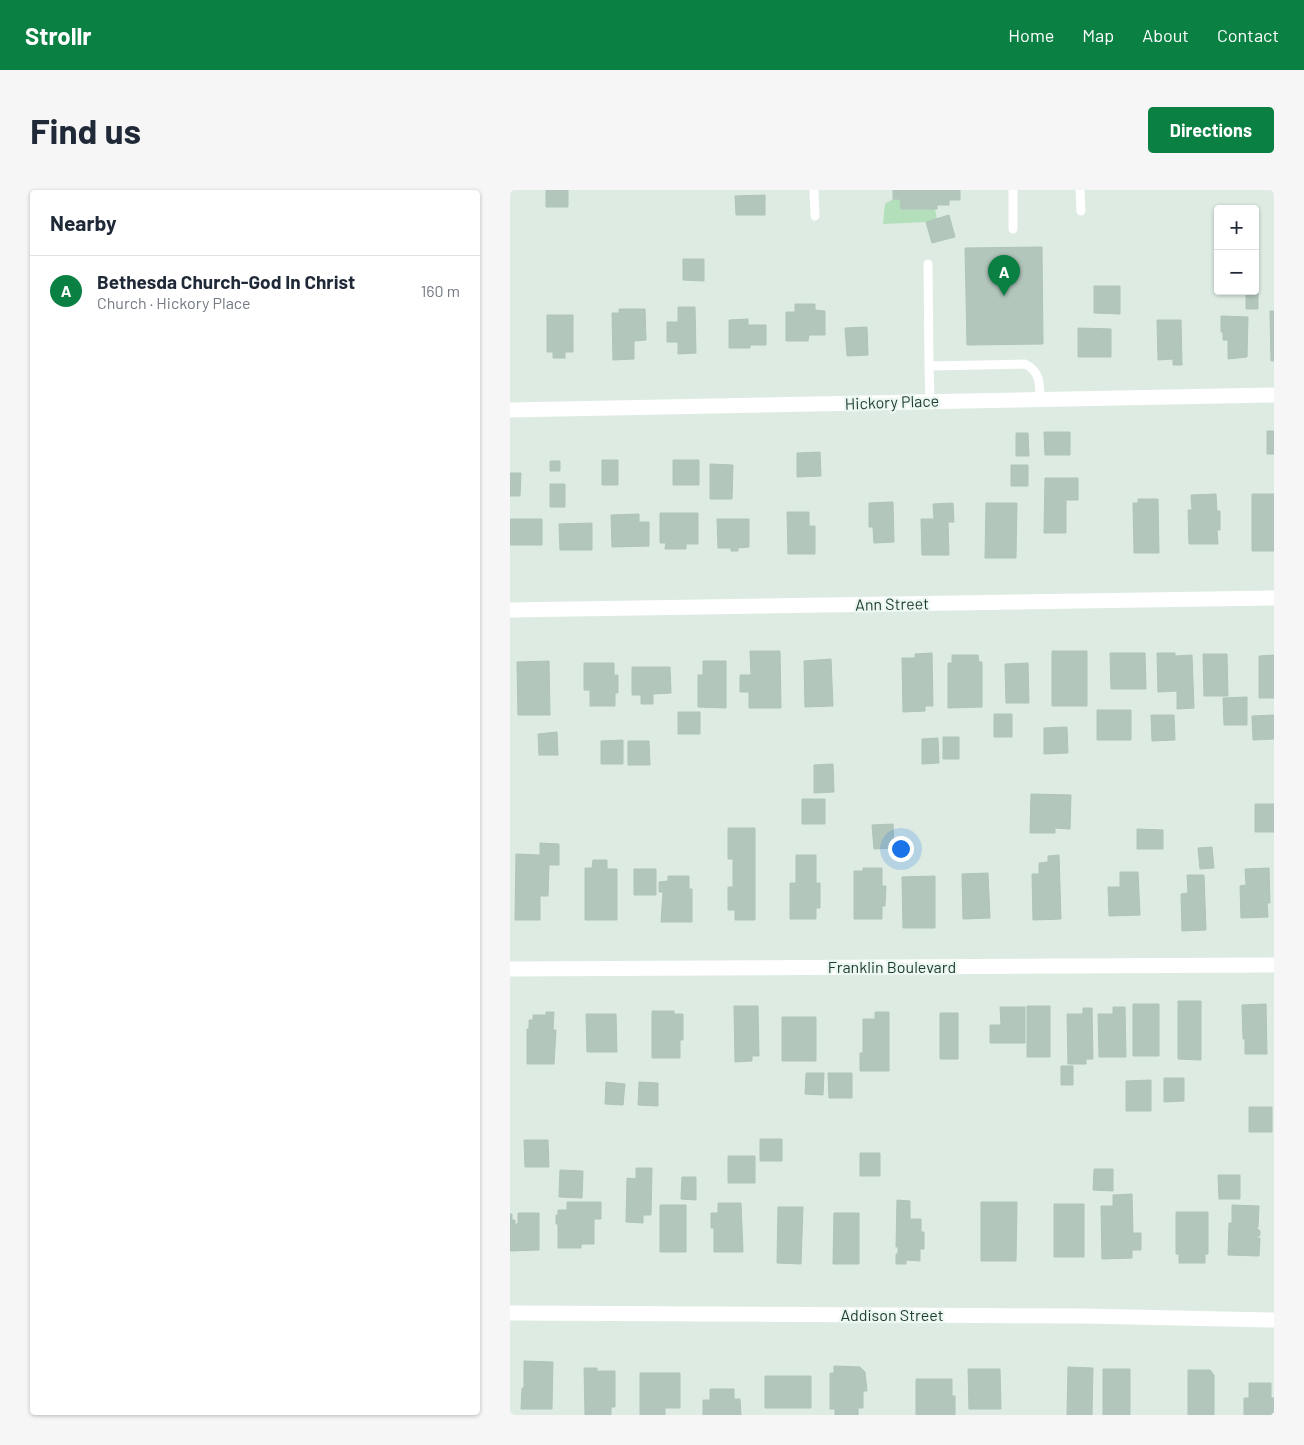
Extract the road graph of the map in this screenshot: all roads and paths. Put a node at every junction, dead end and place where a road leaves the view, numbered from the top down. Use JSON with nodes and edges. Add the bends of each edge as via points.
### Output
{"nodes":[{"id":1,"x":814,"y":190,"type":"edge"},
{"id":2,"x":1013,"y":190,"type":"edge"},
{"id":3,"x":1080,"y":190,"type":"edge"},
{"id":4,"x":1081,"y":211,"type":"dead end"},
{"id":5,"x":815,"y":216,"type":"dead end"},
{"id":6,"x":1013,"y":229,"type":"dead end"},
{"id":7,"x":928,"y":264,"type":"dead end"},
{"id":8,"x":930,"y":366,"type":"junction"},
{"id":9,"x":1274,"y":394,"type":"edge"},
{"id":10,"x":1040,"y":399,"type":"junction"},
{"id":11,"x":930,"y":401,"type":"junction"},
{"id":12,"x":510,"y":410,"type":"edge"},
{"id":13,"x":1274,"y":598,"type":"edge"},
{"id":14,"x":510,"y":610,"type":"edge"},
{"id":15,"x":1274,"y":966,"type":"edge"},
{"id":16,"x":510,"y":968,"type":"edge"},
{"id":17,"x":510,"y":1313,"type":"edge"},
{"id":18,"x":1274,"y":1320,"type":"edge"}],
"edges":[{"from":1,"to":5,"type":"lane"},
{"from":2,"to":6,"type":"lane"},
{"from":3,"to":4,"type":"lane"},
{"from":7,"to":8,"type":"lane"},
{"from":8,"to":10,"type":"lane","via":[[1025,364],[1038,376]]},
{"from":8,"to":11,"type":"lane"},
{"from":9,"to":10,"type":"street","name":"Hickory Place"},
{"from":10,"to":11,"type":"street","name":"Hickory Place"},
{"from":11,"to":12,"type":"street","name":"Hickory Place"},
{"from":13,"to":14,"type":"street","name":"Ann Street"},
{"from":15,"to":16,"type":"street","name":"Franklin Boulevard"},
{"from":17,"to":18,"type":"street","name":"Addison Street"}]}
